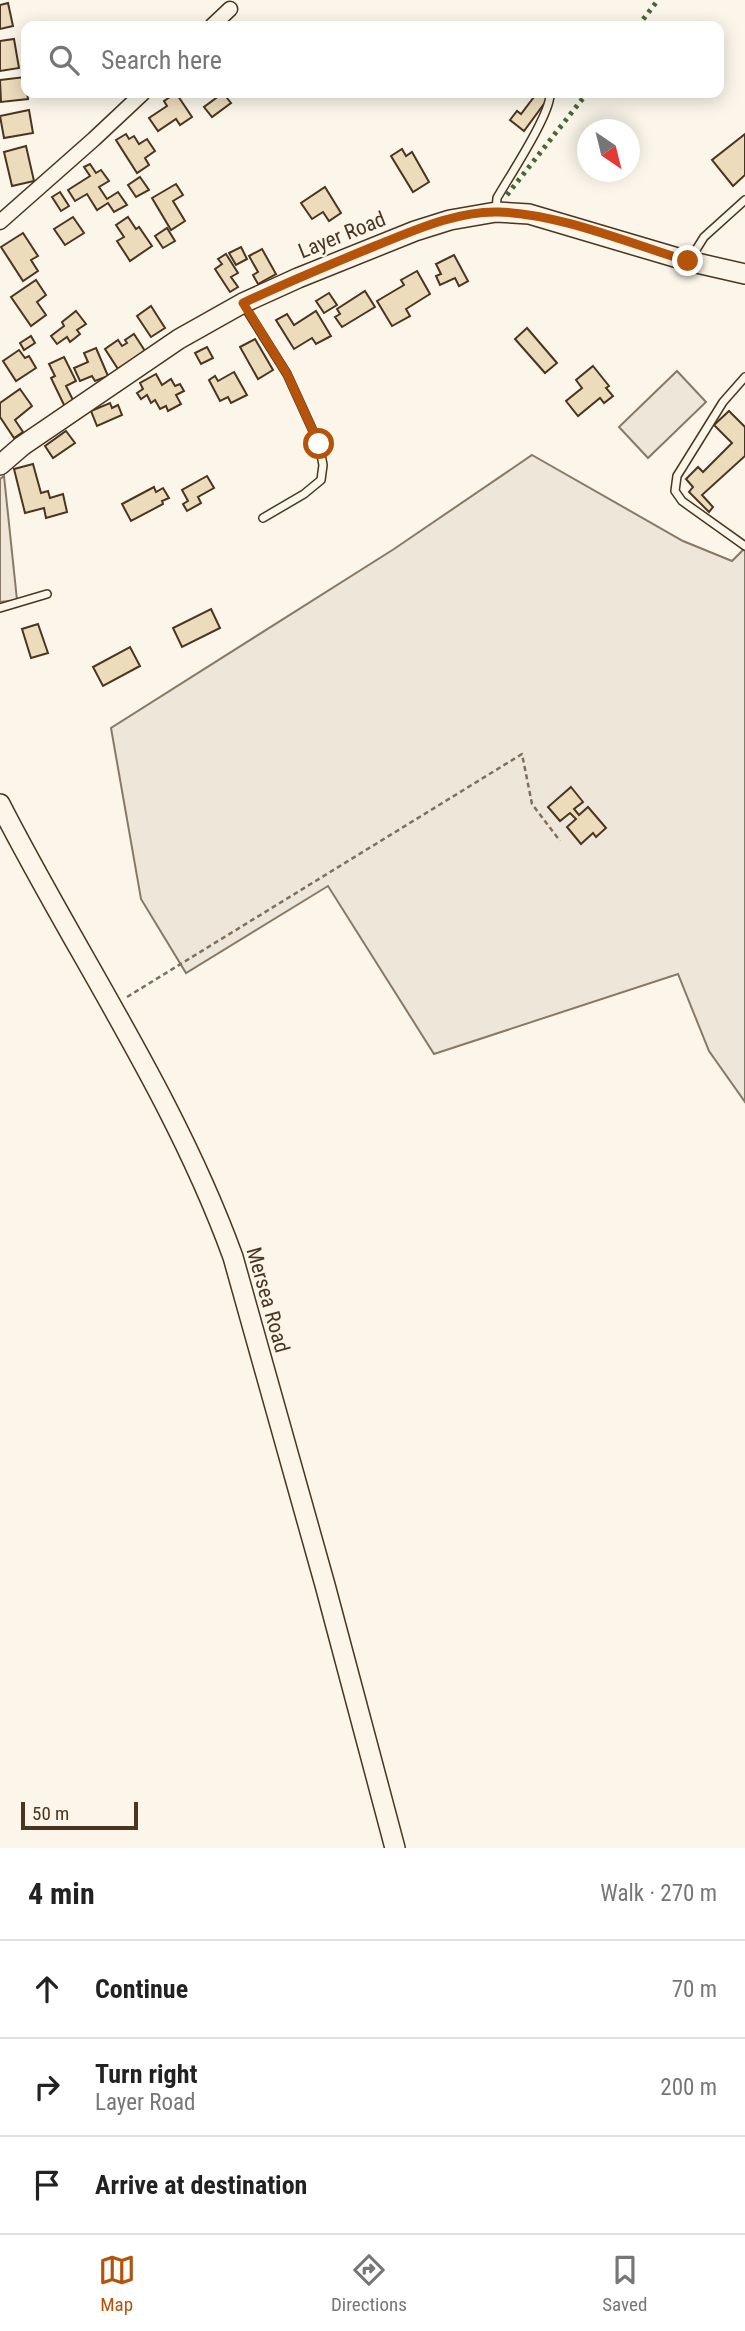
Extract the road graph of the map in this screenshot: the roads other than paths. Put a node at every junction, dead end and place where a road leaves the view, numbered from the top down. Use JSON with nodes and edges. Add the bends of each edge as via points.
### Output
{"nodes":[{"id":1,"x":230,"y":9,"type":"dead end"},
{"id":2,"x":217,"y":21,"type":"edge"},
{"id":3,"x":137,"y":98,"type":"edge"},
{"id":4,"x":550,"y":98,"type":"edge"},
{"id":5,"x":745,"y":200,"type":"edge"},
{"id":6,"x":496,"y":212,"type":"junction"},
{"id":7,"x":0,"y":222,"type":"edge"},
{"id":8,"x":688,"y":261,"type":"junction"},
{"id":9,"x":745,"y":274,"type":"edge"},
{"id":10,"x":243,"y":303,"type":"junction"},
{"id":11,"x":745,"y":377,"type":"edge"},
{"id":12,"x":0,"y":465,"type":"edge"},
{"id":13,"x":263,"y":518,"type":"dead end"},
{"id":14,"x":745,"y":546,"type":"edge"},
{"id":15,"x":47,"y":594,"type":"dead end"},
{"id":16,"x":0,"y":608,"type":"edge"},
{"id":17,"x":0,"y":804,"type":"edge"},
{"id":18,"x":395,"y":1848,"type":"edge"}],
"edges":[{"from":1,"to":2,"type":"street"},
{"from":3,"to":7,"type":"street"},
{"from":4,"to":6,"type":"lane","via":[[542,122],[497,198]]},
{"from":5,"to":8,"type":"lane","via":[[704,237]]},
{"from":6,"to":8,"type":"main road","name":"Layer Road","via":[[551,219]]},
{"from":6,"to":10,"type":"main road","name":"Layer Road","via":[[450,219],[415,231]]},
{"from":8,"to":9,"type":"main road","name":"Layer Road"},
{"from":10,"to":12,"type":"main road","name":"Layer Road","via":[[179,339]]},
{"from":10,"to":13,"type":"lane","via":[[287,374],[319,444],[323,465],[321,480]]},
{"from":11,"to":14,"type":"lane","via":[[693,447],[677,476],[676,491],[682,502]]},
{"from":15,"to":16,"type":"lane"},
{"from":17,"to":18,"type":"main road","name":"Mersea Road","via":[[112,1006],[199,1176],[233,1257]]}]}
